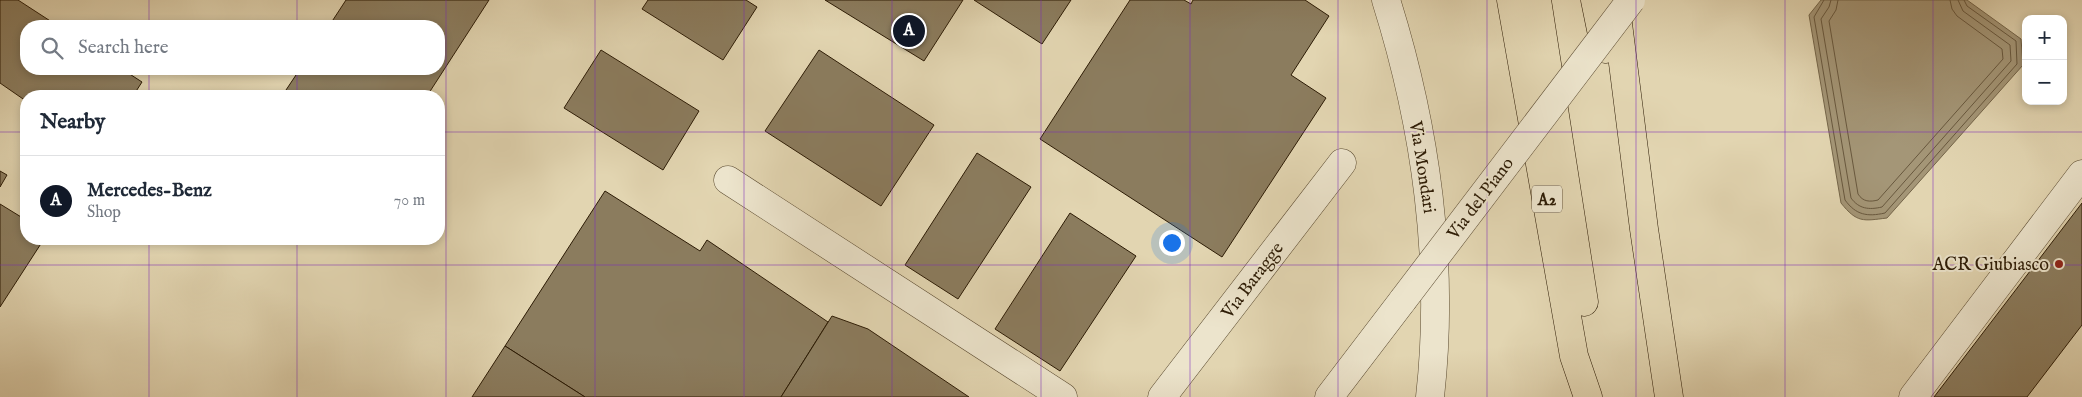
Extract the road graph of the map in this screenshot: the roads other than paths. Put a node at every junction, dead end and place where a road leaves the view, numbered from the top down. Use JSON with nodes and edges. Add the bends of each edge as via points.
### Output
{"nodes":[{"id":1,"x":1386,"y":0,"type":"edge"},
{"id":2,"x":1511,"y":0,"type":"edge"},
{"id":3,"x":1537,"y":0,"type":"edge"},
{"id":4,"x":1594,"y":0,"type":"edge"},
{"id":5,"x":1615,"y":0,"type":"edge"},
{"id":6,"x":1631,"y":0,"type":"edge"},
{"id":7,"x":1342,"y":163,"type":"dead end"},
{"id":8,"x":2082,"y":174,"type":"edge"},
{"id":9,"x":728,"y":180,"type":"dead end"},
{"id":10,"x":1644,"y":229,"type":"junction"},
{"id":11,"x":1063,"y":397,"type":"edge"},
{"id":12,"x":1162,"y":397,"type":"edge"},
{"id":13,"x":1329,"y":397,"type":"edge"},
{"id":14,"x":1430,"y":397,"type":"edge"},
{"id":15,"x":1588,"y":397,"type":"edge"},
{"id":16,"x":1598,"y":397,"type":"edge"},
{"id":17,"x":1669,"y":397,"type":"edge"},
{"id":18,"x":1913,"y":397,"type":"edge"}],
"edges":[{"from":1,"to":14,"type":"street","name":"Via Mondari","via":[[1411,90],[1432,214],[1435,315]]},
{"from":2,"to":15,"type":"highway","number":"A2","via":[[1574,356]]},
{"from":3,"to":16,"type":"highway","number":"A2"},
{"from":4,"to":10,"type":"highway"},
{"from":5,"to":10,"type":"highway"},
{"from":6,"to":13,"type":"street","name":"Via del Piano","bridge":true},
{"from":7,"to":12,"type":"street","name":"Via Baragge"},
{"from":8,"to":18,"type":"street"},
{"from":9,"to":11,"type":"street"},
{"from":10,"to":17,"type":"highway"}]}
